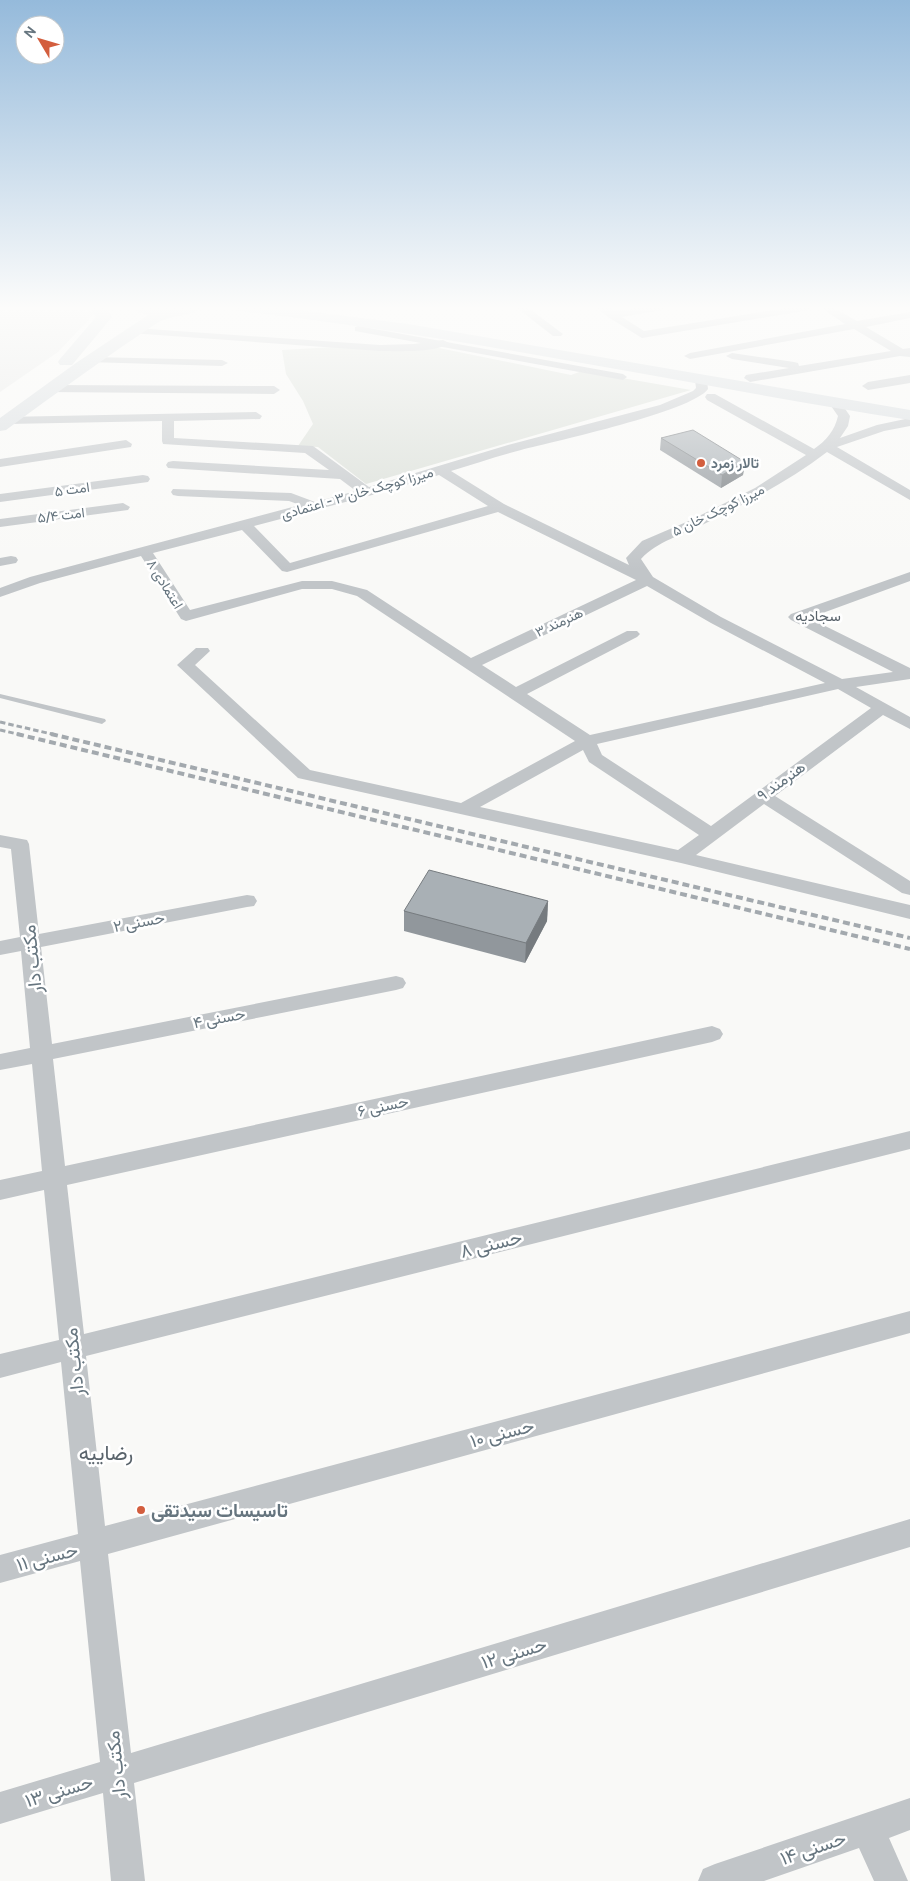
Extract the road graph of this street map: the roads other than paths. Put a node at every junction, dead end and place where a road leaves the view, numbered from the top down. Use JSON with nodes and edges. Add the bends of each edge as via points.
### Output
{"nodes":[{"id":1,"x":29,"y":395,"type":"edge"},
{"id":2,"x":41,"y":395,"type":"edge"},
{"id":3,"x":695,"y":395,"type":"edge"},
{"id":4,"x":714,"y":395,"type":"edge"},
{"id":5,"x":783,"y":395,"type":"edge"},
{"id":6,"x":857,"y":395,"type":"edge"},
{"id":7,"x":711,"y":397,"type":"junction"},
{"id":8,"x":910,"y":403,"type":"edge"},
{"id":9,"x":835,"y":404,"type":"junction"},
{"id":10,"x":664,"y":408,"type":"junction"},
{"id":11,"x":910,"y":415,"type":"edge"},
{"id":12,"x":256,"y":416,"type":"dead end"},
{"id":13,"x":3,"y":418,"type":"edge"},
{"id":14,"x":168,"y":418,"type":"junction"},
{"id":15,"x":910,"y":422,"type":"edge"},
{"id":16,"x":126,"y":444,"type":"dead end"},
{"id":17,"x":212,"y":444,"type":"junction"},
{"id":18,"x":827,"y":446,"type":"junction"},
{"id":19,"x":291,"y":449,"type":"junction"},
{"id":20,"x":815,"y":455,"type":"junction"},
{"id":21,"x":0,"y":463,"type":"edge"},
{"id":22,"x":173,"y":465,"type":"dead end"},
{"id":23,"x":198,"y":467,"type":"junction"},
{"id":24,"x":441,"y":470,"type":"junction"},
{"id":25,"x":279,"y":471,"type":"junction"},
{"id":26,"x":343,"y":475,"type":"junction"},
{"id":27,"x":143,"y":479,"type":"dead end"},
{"id":28,"x":178,"y":492,"type":"dead end"},
{"id":29,"x":367,"y":492,"type":"junction"},
{"id":30,"x":910,"y":496,"type":"edge"},
{"id":31,"x":0,"y":498,"type":"edge"},
{"id":32,"x":314,"y":506,"type":"junction"},
{"id":33,"x":123,"y":507,"type":"dead end"},
{"id":34,"x":499,"y":507,"type":"junction"},
{"id":35,"x":0,"y":523,"type":"edge"},
{"id":36,"x":244,"y":525,"type":"junction"},
{"id":37,"x":145,"y":551,"type":"junction"},
{"id":38,"x":909,"y":577,"type":"edge"},
{"id":39,"x":648,"y":580,"type":"junction"},
{"id":40,"x":0,"y":593,"type":"edge"},
{"id":41,"x":632,"y":634,"type":"dead end"},
{"id":42,"x":202,"y":651,"type":"dead end"},
{"id":43,"x":470,"y":664,"type":"junction"},
{"id":44,"x":910,"y":674,"type":"edge"},
{"id":45,"x":840,"y":684,"type":"junction"},
{"id":46,"x":514,"y":694,"type":"junction"},
{"id":47,"x":0,"y":696,"type":"edge"},
{"id":48,"x":882,"y":708,"type":"junction"},
{"id":49,"x":102,"y":721,"type":"dead end"},
{"id":50,"x":910,"y":724,"type":"edge"},
{"id":51,"x":587,"y":741,"type":"junction"},
{"id":52,"x":762,"y":796,"type":"junction"},
{"id":53,"x":463,"y":809,"type":"junction"},
{"id":54,"x":710,"y":834,"type":"junction"},
{"id":55,"x":0,"y":841,"type":"edge"},
{"id":56,"x":681,"y":857,"type":"junction"},
{"id":57,"x":910,"y":889,"type":"edge"},
{"id":58,"x":247,"y":901,"type":"dead end"},
{"id":59,"x":886,"y":907,"type":"junction"},
{"id":60,"x":910,"y":912,"type":"edge"},
{"id":61,"x":31,"y":942,"type":"junction"},
{"id":62,"x":0,"y":948,"type":"edge"},
{"id":63,"x":396,"y":983,"type":"dead end"},
{"id":64,"x":712,"y":1034,"type":"dead end"},
{"id":65,"x":42,"y":1053,"type":"junction"},
{"id":66,"x":0,"y":1062,"type":"edge"},
{"id":67,"x":910,"y":1140,"type":"edge"},
{"id":68,"x":55,"y":1178,"type":"junction"},
{"id":69,"x":0,"y":1190,"type":"edge"},
{"id":70,"x":910,"y":1322,"type":"edge"},
{"id":71,"x":73,"y":1348,"type":"junction"},
{"id":72,"x":0,"y":1366,"type":"edge"},
{"id":73,"x":910,"y":1533,"type":"edge"},
{"id":74,"x":93,"y":1544,"type":"junction"},
{"id":75,"x":0,"y":1569,"type":"edge"},
{"id":76,"x":117,"y":1773,"type":"junction"},
{"id":77,"x":0,"y":1808,"type":"edge"},
{"id":78,"x":910,"y":1814,"type":"edge"},
{"id":79,"x":868,"y":1829,"type":"junction"},
{"id":80,"x":128,"y":1881,"type":"edge"},
{"id":81,"x":715,"y":1881,"type":"edge"},
{"id":82,"x":891,"y":1881,"type":"edge"}],
"edges":[{"from":1,"to":13,"type":"main road"},
{"from":2,"to":13,"type":"main road"},
{"from":3,"to":10,"type":"street","name":"میرزا کوچک خان ۳ - اعتمادی"},
{"from":4,"to":7,"type":"street"},
{"from":5,"to":9,"type":"main road"},
{"from":6,"to":8,"type":"main road"},
{"from":7,"to":10,"type":"street"},
{"from":7,"to":20,"type":"street"},
{"from":9,"to":11,"type":"main road"},
{"from":9,"to":18,"type":"street","name":"میرزا کوچک خان ۵","via":[[844,416],[842,426]]},
{"from":10,"to":24,"type":"street","name":"میرزا کوچک خان ۳ - اعتمادی"},
{"from":12,"to":14,"type":"street"},
{"from":13,"to":14,"type":"street"},
{"from":14,"to":17,"type":"street","via":[[168,441]]},
{"from":15,"to":18,"type":"street","name":"میرزا کوچک خان ۵"},
{"from":16,"to":21,"type":"street"},
{"from":17,"to":19,"type":"street"},
{"from":17,"to":23,"type":"street"},
{"from":18,"to":20,"type":"street","name":"میرزا کوچک خان ۵"},
{"from":18,"to":30,"type":"street"},
{"from":19,"to":25,"type":"street"},
{"from":19,"to":26,"type":"street","via":[[308,449]]},
{"from":20,"to":39,"type":"street","name":"میرزا کوچک خان ۵","via":[[760,491],[639,550],[633,558]]},
{"from":22,"to":23,"type":"street"},
{"from":23,"to":25,"type":"street"},
{"from":24,"to":29,"type":"street","name":"میرزا کوچک خان ۳ - اعتمادی"},
{"from":24,"to":34,"type":"street"},
{"from":25,"to":26,"type":"street"},
{"from":26,"to":29,"type":"street"},
{"from":27,"to":31,"type":"street","name":"امت ۵"},
{"from":28,"to":32,"type":"street","via":[[291,497]]},
{"from":29,"to":32,"type":"street","name":"میرزا کوچک خان ۳ - اعتمادی"},
{"from":32,"to":36,"type":"street","name":"میرزا کوچک خان ۳ - اعتمادی"},
{"from":33,"to":35,"type":"street","name":"امت ۵/۴"},
{"from":34,"to":36,"type":"street","via":[[287,568]]},
{"from":34,"to":39,"type":"street"},
{"from":36,"to":37,"type":"street","name":"میرزا کوچک خان ۳ - اعتمادی"},
{"from":37,"to":40,"type":"street","name":"میرزا کوچک خان ۳ - اعتمادی","via":[[35,580]]},
{"from":37,"to":43,"type":"street","name":"اعتمادی ۸","via":[[186,616],[302,585],[332,585],[362,593]]},
{"from":38,"to":44,"type":"street","via":[[796,617]]},
{"from":39,"to":43,"type":"street","name":"هنرمند ۳"},
{"from":39,"to":45,"type":"street","via":[[716,620]]},
{"from":41,"to":46,"type":"street"},
{"from":42,"to":53,"type":"street","via":[[185,665],[304,774]]},
{"from":43,"to":46,"type":"street"},
{"from":44,"to":45,"type":"street"},
{"from":45,"to":48,"type":"street"},
{"from":45,"to":51,"type":"street"},
{"from":46,"to":51,"type":"street"},
{"from":47,"to":49,"type":"lane"},
{"from":48,"to":50,"type":"street"},
{"from":48,"to":52,"type":"street","name":"هنرمند ۹"},
{"from":51,"to":53,"type":"street"},
{"from":51,"to":54,"type":"street","via":[[594,758]]},
{"from":52,"to":54,"type":"street","name":"هنرمند ۹"},
{"from":52,"to":57,"type":"street"},
{"from":53,"to":56,"type":"street"},
{"from":54,"to":56,"type":"street","name":"هنرمند ۹"},
{"from":55,"to":61,"type":"street","name":"مکتب دار","via":[[20,844]]},
{"from":56,"to":59,"type":"street"},
{"from":57,"to":59,"type":"street"},
{"from":58,"to":61,"type":"street","name":"حسنی ۲"},
{"from":59,"to":60,"type":"street"},
{"from":61,"to":62,"type":"street","name":"حسنی ۲"},
{"from":61,"to":65,"type":"street","name":"مکتب دار"},
{"from":63,"to":65,"type":"street","name":"حسنی ۴"},
{"from":64,"to":68,"type":"street","name":"حسنی ۶"},
{"from":65,"to":66,"type":"street","name":"حسنی ۴"},
{"from":65,"to":68,"type":"street","name":"مکتب دار"},
{"from":67,"to":71,"type":"street","name":"حسنی ۸"},
{"from":68,"to":69,"type":"street","name":"حسنی ۶"},
{"from":68,"to":71,"type":"street","name":"مکتب دار"},
{"from":70,"to":74,"type":"street","name":"حسنی ۱۰"},
{"from":71,"to":72,"type":"street","name":"حسنی ۸"},
{"from":71,"to":74,"type":"street","name":"مکتب دار"},
{"from":73,"to":76,"type":"street","name":"حسنی ۱۲"},
{"from":74,"to":75,"type":"street","name":"حسنی ۱۱"},
{"from":74,"to":76,"type":"street","name":"مکتب دار"},
{"from":76,"to":77,"type":"street","name":"حسنی ۱۳"},
{"from":76,"to":80,"type":"street","name":"مکتب دار"},
{"from":78,"to":79,"type":"street","name":"حسنی ۱۴"},
{"from":79,"to":81,"type":"street","name":"حسنی ۱۴"},
{"from":79,"to":82,"type":"street"}]}
